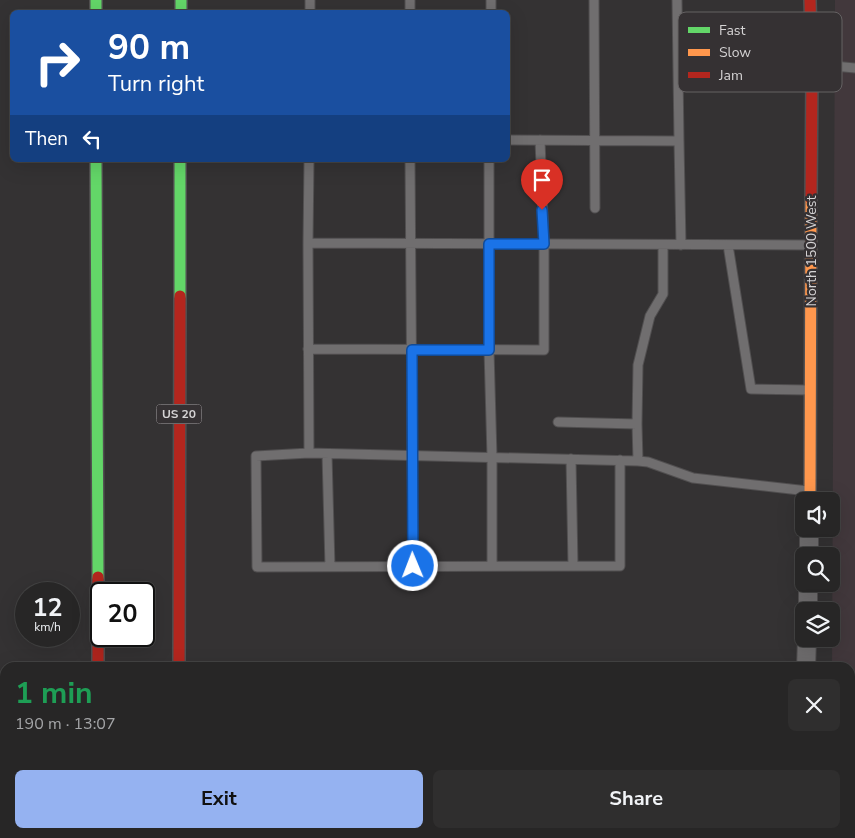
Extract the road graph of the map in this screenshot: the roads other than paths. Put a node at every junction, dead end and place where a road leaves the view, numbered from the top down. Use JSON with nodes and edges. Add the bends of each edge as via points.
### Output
{"nodes":[{"id":1,"x":594,"y":0,"type":"edge"},
{"id":2,"x":677,"y":0,"type":"edge"},
{"id":3,"x":842,"y":67,"type":"edge"},
{"id":4,"x":855,"y":68,"type":"edge"},
{"id":5,"x":678,"y":70,"type":"edge"},
{"id":6,"x":678,"y":92,"type":"edge"},
{"id":7,"x":812,"y":92,"type":"edge"},
{"id":8,"x":510,"y":140,"type":"edge"},
{"id":9,"x":540,"y":140,"type":"junction"},
{"id":10,"x":595,"y":140,"type":"junction"},
{"id":11,"x":679,"y":141,"type":"junction"},
{"id":12,"x":96,"y":162,"type":"edge"},
{"id":13,"x":180,"y":162,"type":"edge"},
{"id":14,"x":309,"y":162,"type":"edge"},
{"id":15,"x":410,"y":162,"type":"edge"},
{"id":16,"x":489,"y":162,"type":"edge"},
{"id":17,"x":595,"y":208,"type":"dead end"},
{"id":18,"x":308,"y":243,"type":"junction"},
{"id":19,"x":410,"y":243,"type":"junction"},
{"id":20,"x":489,"y":244,"type":"junction"},
{"id":21,"x":544,"y":244,"type":"junction"},
{"id":22,"x":663,"y":245,"type":"junction"},
{"id":23,"x":680,"y":245,"type":"junction"},
{"id":24,"x":728,"y":245,"type":"junction"},
{"id":25,"x":811,"y":245,"type":"junction"},
{"id":26,"x":308,"y":349,"type":"junction"},
{"id":27,"x":412,"y":350,"type":"junction"},
{"id":28,"x":489,"y":350,"type":"junction"},
{"id":29,"x":811,"y":390,"type":"junction"},
{"id":30,"x":558,"y":422,"type":"dead end"},
{"id":31,"x":637,"y":424,"type":"junction"},
{"id":32,"x":309,"y":453,"type":"junction"},
{"id":33,"x":326,"y":454,"type":"junction"},
{"id":34,"x":411,"y":455,"type":"junction"},
{"id":35,"x":492,"y":457,"type":"junction"},
{"id":36,"x":571,"y":459,"type":"junction"},
{"id":37,"x":620,"y":460,"type":"junction"},
{"id":38,"x":638,"y":461,"type":"junction"},
{"id":39,"x":810,"y":492,"type":"edge"},
{"id":40,"x":795,"y":494,"type":"edge"},
{"id":41,"x":413,"y":566,"type":"junction"},
{"id":42,"x":492,"y":566,"type":"junction"},
{"id":43,"x":573,"y":566,"type":"junction"},
{"id":44,"x":330,"y":567,"type":"junction"},
{"id":45,"x":807,"y":647,"type":"edge"},
{"id":46,"x":98,"y":662,"type":"edge"},
{"id":47,"x":179,"y":662,"type":"edge"},
{"id":48,"x":806,"y":662,"type":"edge"}],
"edges":[{"from":1,"to":10,"type":"lane"},
{"from":2,"to":5,"type":"lane"},
{"from":3,"to":4,"type":"lane"},
{"from":6,"to":11,"type":"lane"},
{"from":7,"to":25,"type":"main road","name":"North 1500 West"},
{"from":8,"to":9,"type":"lane"},
{"from":9,"to":10,"type":"lane"},
{"from":9,"to":21,"type":"lane"},
{"from":10,"to":11,"type":"lane"},
{"from":10,"to":17,"type":"lane"},
{"from":11,"to":23,"type":"lane"},
{"from":12,"to":46,"type":"main road"},
{"from":13,"to":47,"type":"main road","number":"US 20"},
{"from":14,"to":18,"type":"lane"},
{"from":15,"to":19,"type":"lane"},
{"from":16,"to":20,"type":"lane"},
{"from":18,"to":19,"type":"lane"},
{"from":18,"to":26,"type":"lane"},
{"from":19,"to":20,"type":"lane"},
{"from":19,"to":27,"type":"lane"},
{"from":20,"to":21,"type":"lane"},
{"from":20,"to":28,"type":"lane"},
{"from":21,"to":22,"type":"lane"},
{"from":21,"to":28,"type":"lane","via":[[544,350]]},
{"from":22,"to":23,"type":"lane"},
{"from":22,"to":31,"type":"lane","via":[[663,294],[650,316],[638,365]]},
{"from":23,"to":24,"type":"lane"},
{"from":24,"to":25,"type":"lane"},
{"from":24,"to":29,"type":"lane","via":[[751,389]]},
{"from":25,"to":29,"type":"main road","name":"North 1500 West"},
{"from":26,"to":27,"type":"lane"},
{"from":26,"to":32,"type":"lane"},
{"from":27,"to":28,"type":"lane"},
{"from":27,"to":34,"type":"lane"},
{"from":28,"to":35,"type":"lane"},
{"from":29,"to":39,"type":"main road","name":"North 1500 West"},
{"from":30,"to":31,"type":"lane"},
{"from":31,"to":38,"type":"lane"},
{"from":32,"to":33,"type":"lane"},
{"from":32,"to":44,"type":"lane","via":[[256,456],[257,567]]},
{"from":33,"to":34,"type":"lane"},
{"from":33,"to":44,"type":"lane"},
{"from":34,"to":35,"type":"lane"},
{"from":34,"to":41,"type":"lane"},
{"from":35,"to":36,"type":"lane"},
{"from":35,"to":42,"type":"lane"},
{"from":36,"to":37,"type":"lane"},
{"from":36,"to":43,"type":"lane"},
{"from":37,"to":38,"type":"lane"},
{"from":37,"to":43,"type":"lane","via":[[620,566]]},
{"from":38,"to":40,"type":"lane","via":[[693,478]]},
{"from":41,"to":42,"type":"lane"},
{"from":41,"to":44,"type":"lane"},
{"from":42,"to":43,"type":"lane"},
{"from":45,"to":48,"type":"street"}]}
